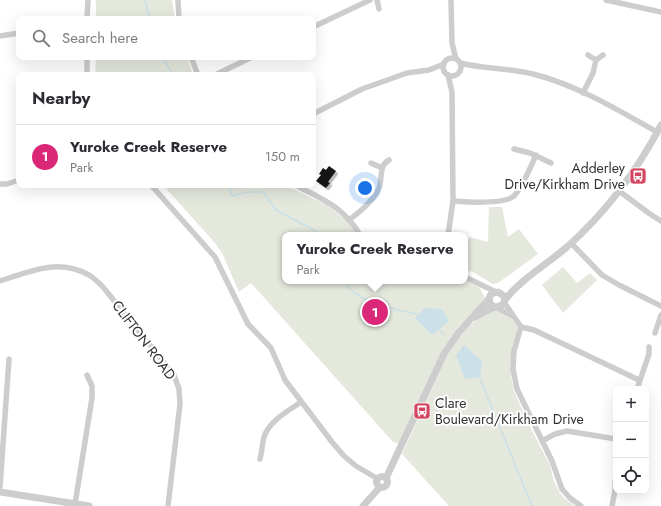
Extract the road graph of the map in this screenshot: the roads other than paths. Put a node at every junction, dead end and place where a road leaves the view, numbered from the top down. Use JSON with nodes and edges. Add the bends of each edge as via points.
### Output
{"nodes":[{"id":1,"x":88,"y":0,"type":"edge"},
{"id":2,"x":178,"y":0,"type":"edge"},
{"id":3,"x":370,"y":0,"type":"edge"},
{"id":4,"x":377,"y":0,"type":"edge"},
{"id":5,"x":451,"y":0,"type":"edge"},
{"id":6,"x":606,"y":0,"type":"edge"},
{"id":7,"x":379,"y":9,"type":"dead end"},
{"id":8,"x":661,"y":12,"type":"edge"},
{"id":9,"x":87,"y":16,"type":"edge"},
{"id":10,"x":179,"y":16,"type":"edge"},
{"id":11,"x":316,"y":26,"type":"edge"},
{"id":12,"x":16,"y":33,"type":"edge"},
{"id":13,"x":0,"y":36,"type":"edge"},
{"id":14,"x":452,"y":43,"type":"junction"},
{"id":15,"x":588,"y":55,"type":"dead end"},
{"id":16,"x":603,"y":55,"type":"dead end"},
{"id":17,"x":87,"y":60,"type":"edge"},
{"id":18,"x":192,"y":60,"type":"edge"},
{"id":19,"x":246,"y":60,"type":"edge"},
{"id":20,"x":596,"y":60,"type":"junction"},
{"id":21,"x":458,"y":61,"type":"junction"},
{"id":22,"x":446,"y":62,"type":"junction"},
{"id":23,"x":479,"y":67,"type":"junction"},
{"id":24,"x":428,"y":70,"type":"junction"},
{"id":25,"x":87,"y":72,"type":"edge"},
{"id":26,"x":197,"y":72,"type":"edge"},
{"id":27,"x":221,"y":72,"type":"edge"},
{"id":28,"x":459,"y":72,"type":"junction"},
{"id":29,"x":447,"y":73,"type":"junction"},
{"id":30,"x":452,"y":92,"type":"junction"},
{"id":31,"x":583,"y":93,"type":"junction"},
{"id":32,"x":316,"y":112,"type":"edge"},
{"id":33,"x":661,"y":124,"type":"edge"},
{"id":34,"x":657,"y":132,"type":"junction"},
{"id":35,"x":514,"y":149,"type":"dead end"},
{"id":36,"x":536,"y":155,"type":"junction"},
{"id":37,"x":389,"y":160,"type":"dead end"},
{"id":38,"x":371,"y":164,"type":"dead end"},
{"id":39,"x":551,"y":164,"type":"dead end"},
{"id":40,"x":382,"y":168,"type":"junction"},
{"id":41,"x":16,"y":181,"type":"edge"},
{"id":42,"x":0,"y":184,"type":"edge"},
{"id":43,"x":154,"y":188,"type":"edge"},
{"id":44,"x":300,"y":188,"type":"edge"},
{"id":45,"x":619,"y":191,"type":"junction"},
{"id":46,"x":453,"y":201,"type":"junction"},
{"id":47,"x":350,"y":220,"type":"junction"},
{"id":48,"x":661,"y":221,"type":"edge"},
{"id":49,"x":358,"y":232,"type":"edge"},
{"id":50,"x":448,"y":232,"type":"edge"},
{"id":51,"x":571,"y":243,"type":"junction"},
{"id":52,"x":468,"y":279,"type":"edge"},
{"id":53,"x":0,"y":281,"type":"edge"},
{"id":54,"x":519,"y":284,"type":"junction"},
{"id":55,"x":480,"y":285,"type":"junction"},
{"id":56,"x":497,"y":292,"type":"junction"},
{"id":57,"x":489,"y":299,"type":"junction"},
{"id":58,"x":504,"y":301,"type":"junction"},
{"id":59,"x":661,"y":306,"type":"edge"},
{"id":60,"x":496,"y":307,"type":"junction"},
{"id":61,"x":661,"y":315,"type":"edge"},
{"id":62,"x":513,"y":316,"type":"junction"},
{"id":63,"x":472,"y":318,"type":"junction"},
{"id":64,"x":521,"y":327,"type":"junction"},
{"id":65,"x":656,"y":333,"type":"dead end"},
{"id":66,"x":649,"y":347,"type":"dead end"},
{"id":67,"x":9,"y":359,"type":"dead end"},
{"id":68,"x":87,"y":375,"type":"dead end"},
{"id":69,"x":639,"y":380,"type":"junction"},
{"id":70,"x":638,"y":386,"type":"edge"},
{"id":71,"x":301,"y":402,"type":"junction"},
{"id":72,"x":613,"y":439,"type":"edge"},
{"id":73,"x":542,"y":441,"type":"junction"},
{"id":74,"x":260,"y":459,"type":"dead end"},
{"id":75,"x":386,"y":478,"type":"junction"},
{"id":76,"x":378,"y":479,"type":"junction"},
{"id":77,"x":0,"y":487,"type":"edge"},
{"id":78,"x":380,"y":487,"type":"junction"},
{"id":79,"x":0,"y":492,"type":"edge"},
{"id":80,"x":614,"y":494,"type":"edge"},
{"id":81,"x":75,"y":504,"type":"junction"},
{"id":82,"x":89,"y":506,"type":"edge"},
{"id":83,"x":168,"y":506,"type":"edge"},
{"id":84,"x":363,"y":506,"type":"edge"},
{"id":85,"x":581,"y":506,"type":"edge"},
{"id":86,"x":612,"y":506,"type":"edge"}],
"edges":[{"from":1,"to":9,"type":"street"},
{"from":2,"to":10,"type":"street"},
{"from":3,"to":11,"type":"street"},
{"from":4,"to":7,"type":"street"},
{"from":5,"to":14,"type":"street"},
{"from":6,"to":8,"type":"street"},
{"from":12,"to":13,"type":"street"},
{"from":14,"to":21,"type":"street"},
{"from":14,"to":22,"type":"street"},
{"from":15,"to":20,"type":"street"},
{"from":16,"to":20,"type":"street"},
{"from":17,"to":25,"type":"street"},
{"from":18,"to":26,"type":"street"},
{"from":19,"to":27,"type":"street"},
{"from":20,"to":31,"type":"street"},
{"from":21,"to":22,"type":"street"},
{"from":21,"to":23,"type":"street"},
{"from":21,"to":28,"type":"street"},
{"from":22,"to":24,"type":"street"},
{"from":22,"to":29,"type":"street"},
{"from":23,"to":28,"type":"street"},
{"from":23,"to":31,"type":"street","via":[[508,69],[535,75]]},
{"from":24,"to":29,"type":"street"},
{"from":24,"to":32,"type":"street","via":[[407,73],[362,89]]},
{"from":28,"to":29,"type":"street"},
{"from":28,"to":30,"type":"street"},
{"from":29,"to":30,"type":"street"},
{"from":30,"to":46,"type":"street"},
{"from":31,"to":34,"type":"street"},
{"from":33,"to":34,"type":"street"},
{"from":34,"to":45,"type":"street"},
{"from":35,"to":36,"type":"street"},
{"from":36,"to":39,"type":"street"},
{"from":36,"to":46,"type":"street","via":[[517,192],[509,199]]},
{"from":37,"to":40,"type":"street"},
{"from":38,"to":40,"type":"street"},
{"from":40,"to":47,"type":"street","via":[[377,191],[365,207]]},
{"from":41,"to":42,"type":"street"},
{"from":43,"to":71,"type":"street","via":[[215,257],[245,320],[271,348],[285,380]]},
{"from":44,"to":47,"type":"street","via":[[338,208]]},
{"from":45,"to":48,"type":"street"},
{"from":45,"to":51,"type":"street"},
{"from":46,"to":50,"type":"street"},
{"from":47,"to":49,"type":"street"},
{"from":51,"to":54,"type":"street"},
{"from":51,"to":59,"type":"street","via":[[602,275]]},
{"from":52,"to":55,"type":"street"},
{"from":53,"to":83,"type":"street","name":"CLIFTON ROAD","via":[[55,266],[72,268],[90,276],[103,287],[174,375],[180,389],[180,404]]},
{"from":54,"to":56,"type":"street"},
{"from":54,"to":58,"type":"street"},
{"from":55,"to":56,"type":"street"},
{"from":55,"to":57,"type":"street"},
{"from":56,"to":57,"type":"street","via":[[491,294]]},
{"from":56,"to":58,"type":"street","via":[[504,296]]},
{"from":57,"to":60,"type":"street","via":[[490,304]]},
{"from":57,"to":63,"type":"street"},
{"from":58,"to":60,"type":"street","via":[[502,306]]},
{"from":58,"to":62,"type":"street"},
{"from":60,"to":62,"type":"street"},
{"from":60,"to":63,"type":"street"},
{"from":61,"to":65,"type":"street"},
{"from":62,"to":64,"type":"street"},
{"from":63,"to":75,"type":"street","via":[[446,352]]},
{"from":64,"to":69,"type":"street","via":[[534,330]]},
{"from":64,"to":73,"type":"street","via":[[514,351],[513,369],[517,389]]},
{"from":66,"to":69,"type":"street","via":[[649,354]]},
{"from":67,"to":77,"type":"street"},
{"from":68,"to":81,"type":"street","via":[[92,386],[92,398]]},
{"from":69,"to":70,"type":"street"},
{"from":71,"to":74,"type":"street","via":[[277,419],[267,430]]},
{"from":71,"to":76,"type":"street","via":[[344,456]]},
{"from":72,"to":73,"type":"street","via":[[567,431]]},
{"from":73,"to":85,"type":"street","via":[[562,489]]},
{"from":75,"to":76,"type":"street","via":[[382,476]]},
{"from":75,"to":78,"type":"street","via":[[388,485]]},
{"from":76,"to":78,"type":"street","via":[[377,484]]},
{"from":78,"to":84,"type":"street"},
{"from":79,"to":81,"type":"street"},
{"from":80,"to":86,"type":"street"},
{"from":81,"to":82,"type":"street"}]}
